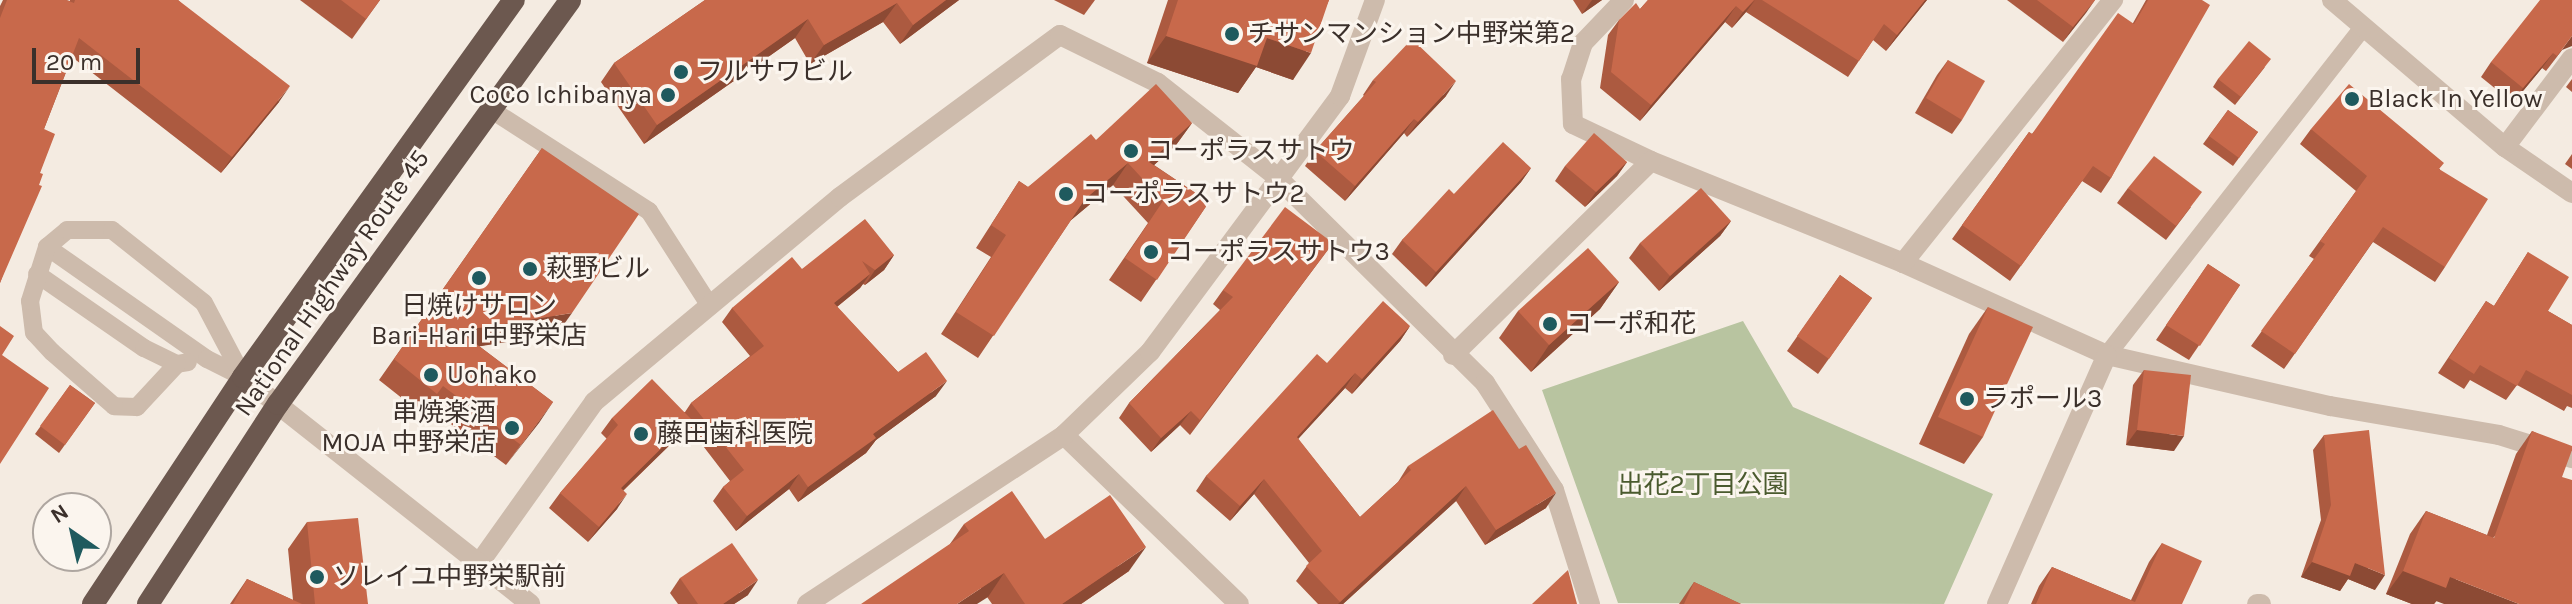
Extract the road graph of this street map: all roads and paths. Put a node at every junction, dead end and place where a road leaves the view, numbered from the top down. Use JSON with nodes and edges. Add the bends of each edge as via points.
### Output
{"nodes":[{"id":1,"x":514,"y":0,"type":"edge"},
{"id":2,"x":570,"y":0,"type":"edge"},
{"id":3,"x":1375,"y":0,"type":"edge"},
{"id":4,"x":1624,"y":0,"type":"edge"},
{"id":5,"x":2113,"y":0,"type":"edge"},
{"id":6,"x":2332,"y":0,"type":"edge"},
{"id":7,"x":2363,"y":27,"type":"junction"},
{"id":8,"x":2572,"y":58,"type":"edge"},
{"id":9,"x":490,"y":109,"type":"junction"},
{"id":10,"x":2505,"y":147,"type":"junction"},
{"id":11,"x":1651,"y":161,"type":"junction"},
{"id":12,"x":1277,"y":177,"type":"junction"},
{"id":13,"x":2572,"y":193,"type":"edge"},
{"id":14,"x":47,"y":247,"type":"junction"},
{"id":15,"x":1903,"y":263,"type":"junction"},
{"id":16,"x":37,"y":274,"type":"junction"},
{"id":17,"x":710,"y":306,"type":"junction"},
{"id":18,"x":1453,"y":355,"type":"junction"},
{"id":19,"x":2107,"y":355,"type":"junction"},
{"id":20,"x":207,"y":359,"type":"junction"},
{"id":21,"x":177,"y":364,"type":"junction"},
{"id":22,"x":243,"y":377,"type":"junction"},
{"id":23,"x":278,"y":404,"type":"junction"},
{"id":24,"x":1064,"y":435,"type":"junction"},
{"id":25,"x":2572,"y":458,"type":"edge"},
{"id":26,"x":480,"y":562,"type":"junction"},
{"id":27,"x":93,"y":604,"type":"edge"},
{"id":28,"x":148,"y":604,"type":"edge"},
{"id":29,"x":530,"y":604,"type":"edge"},
{"id":30,"x":807,"y":604,"type":"edge"},
{"id":31,"x":1239,"y":604,"type":"edge"},
{"id":32,"x":1590,"y":604,"type":"edge"},
{"id":33,"x":1997,"y":604,"type":"edge"}],
"edges":[{"from":1,"to":22,"type":"highway","name":"National Highway Route 45"},
{"from":2,"to":9,"type":"highway","name":"National Highway Route 45"},
{"from":3,"to":12,"type":"street","via":[[1340,96]]},
{"from":4,"to":11,"type":"street","via":[[1583,43],[1571,79],[1573,124]]},
{"from":5,"to":15,"type":"street"},
{"from":6,"to":7,"type":"street"},
{"from":7,"to":10,"type":"street"},
{"from":7,"to":19,"type":"lane"},
{"from":8,"to":10,"type":"street"},
{"from":9,"to":17,"type":"lane","via":[[649,211]]},
{"from":9,"to":23,"type":"highway","name":"National Highway Route 45"},
{"from":10,"to":13,"type":"street"},
{"from":11,"to":15,"type":"street"},
{"from":11,"to":18,"type":"street"},
{"from":12,"to":17,"type":"street","via":[[1158,83],[1060,35],[840,197]]},
{"from":12,"to":18,"type":"street"},
{"from":12,"to":24,"type":"street","via":[[1150,352]]},
{"from":14,"to":16,"type":"lane"},
{"from":14,"to":20,"type":"lane"},
{"from":14,"to":22,"type":"lane","via":[[67,230],[112,230],[204,303]]},
{"from":15,"to":19,"type":"street"},
{"from":16,"to":21,"type":"lane","via":[[144,348]]},
{"from":16,"to":21,"type":"lane","via":[[30,301],[34,333],[114,406],[137,407]]},
{"from":17,"to":26,"type":"street","via":[[594,402]]},
{"from":18,"to":32,"type":"street","via":[[1485,383],[1554,490]]},
{"from":19,"to":25,"type":"street","via":[[2330,406],[2499,435]]},
{"from":19,"to":33,"type":"street"},
{"from":20,"to":21,"type":"lane"},
{"from":20,"to":22,"type":"lane"},
{"from":22,"to":23,"type":"street"},
{"from":22,"to":27,"type":"highway","name":"National Highway Route 45"},
{"from":23,"to":26,"type":"street"},
{"from":23,"to":28,"type":"highway","name":"National Highway Route 45"},
{"from":24,"to":30,"type":"street"},
{"from":24,"to":31,"type":"street"},
{"from":26,"to":29,"type":"street"}]}
